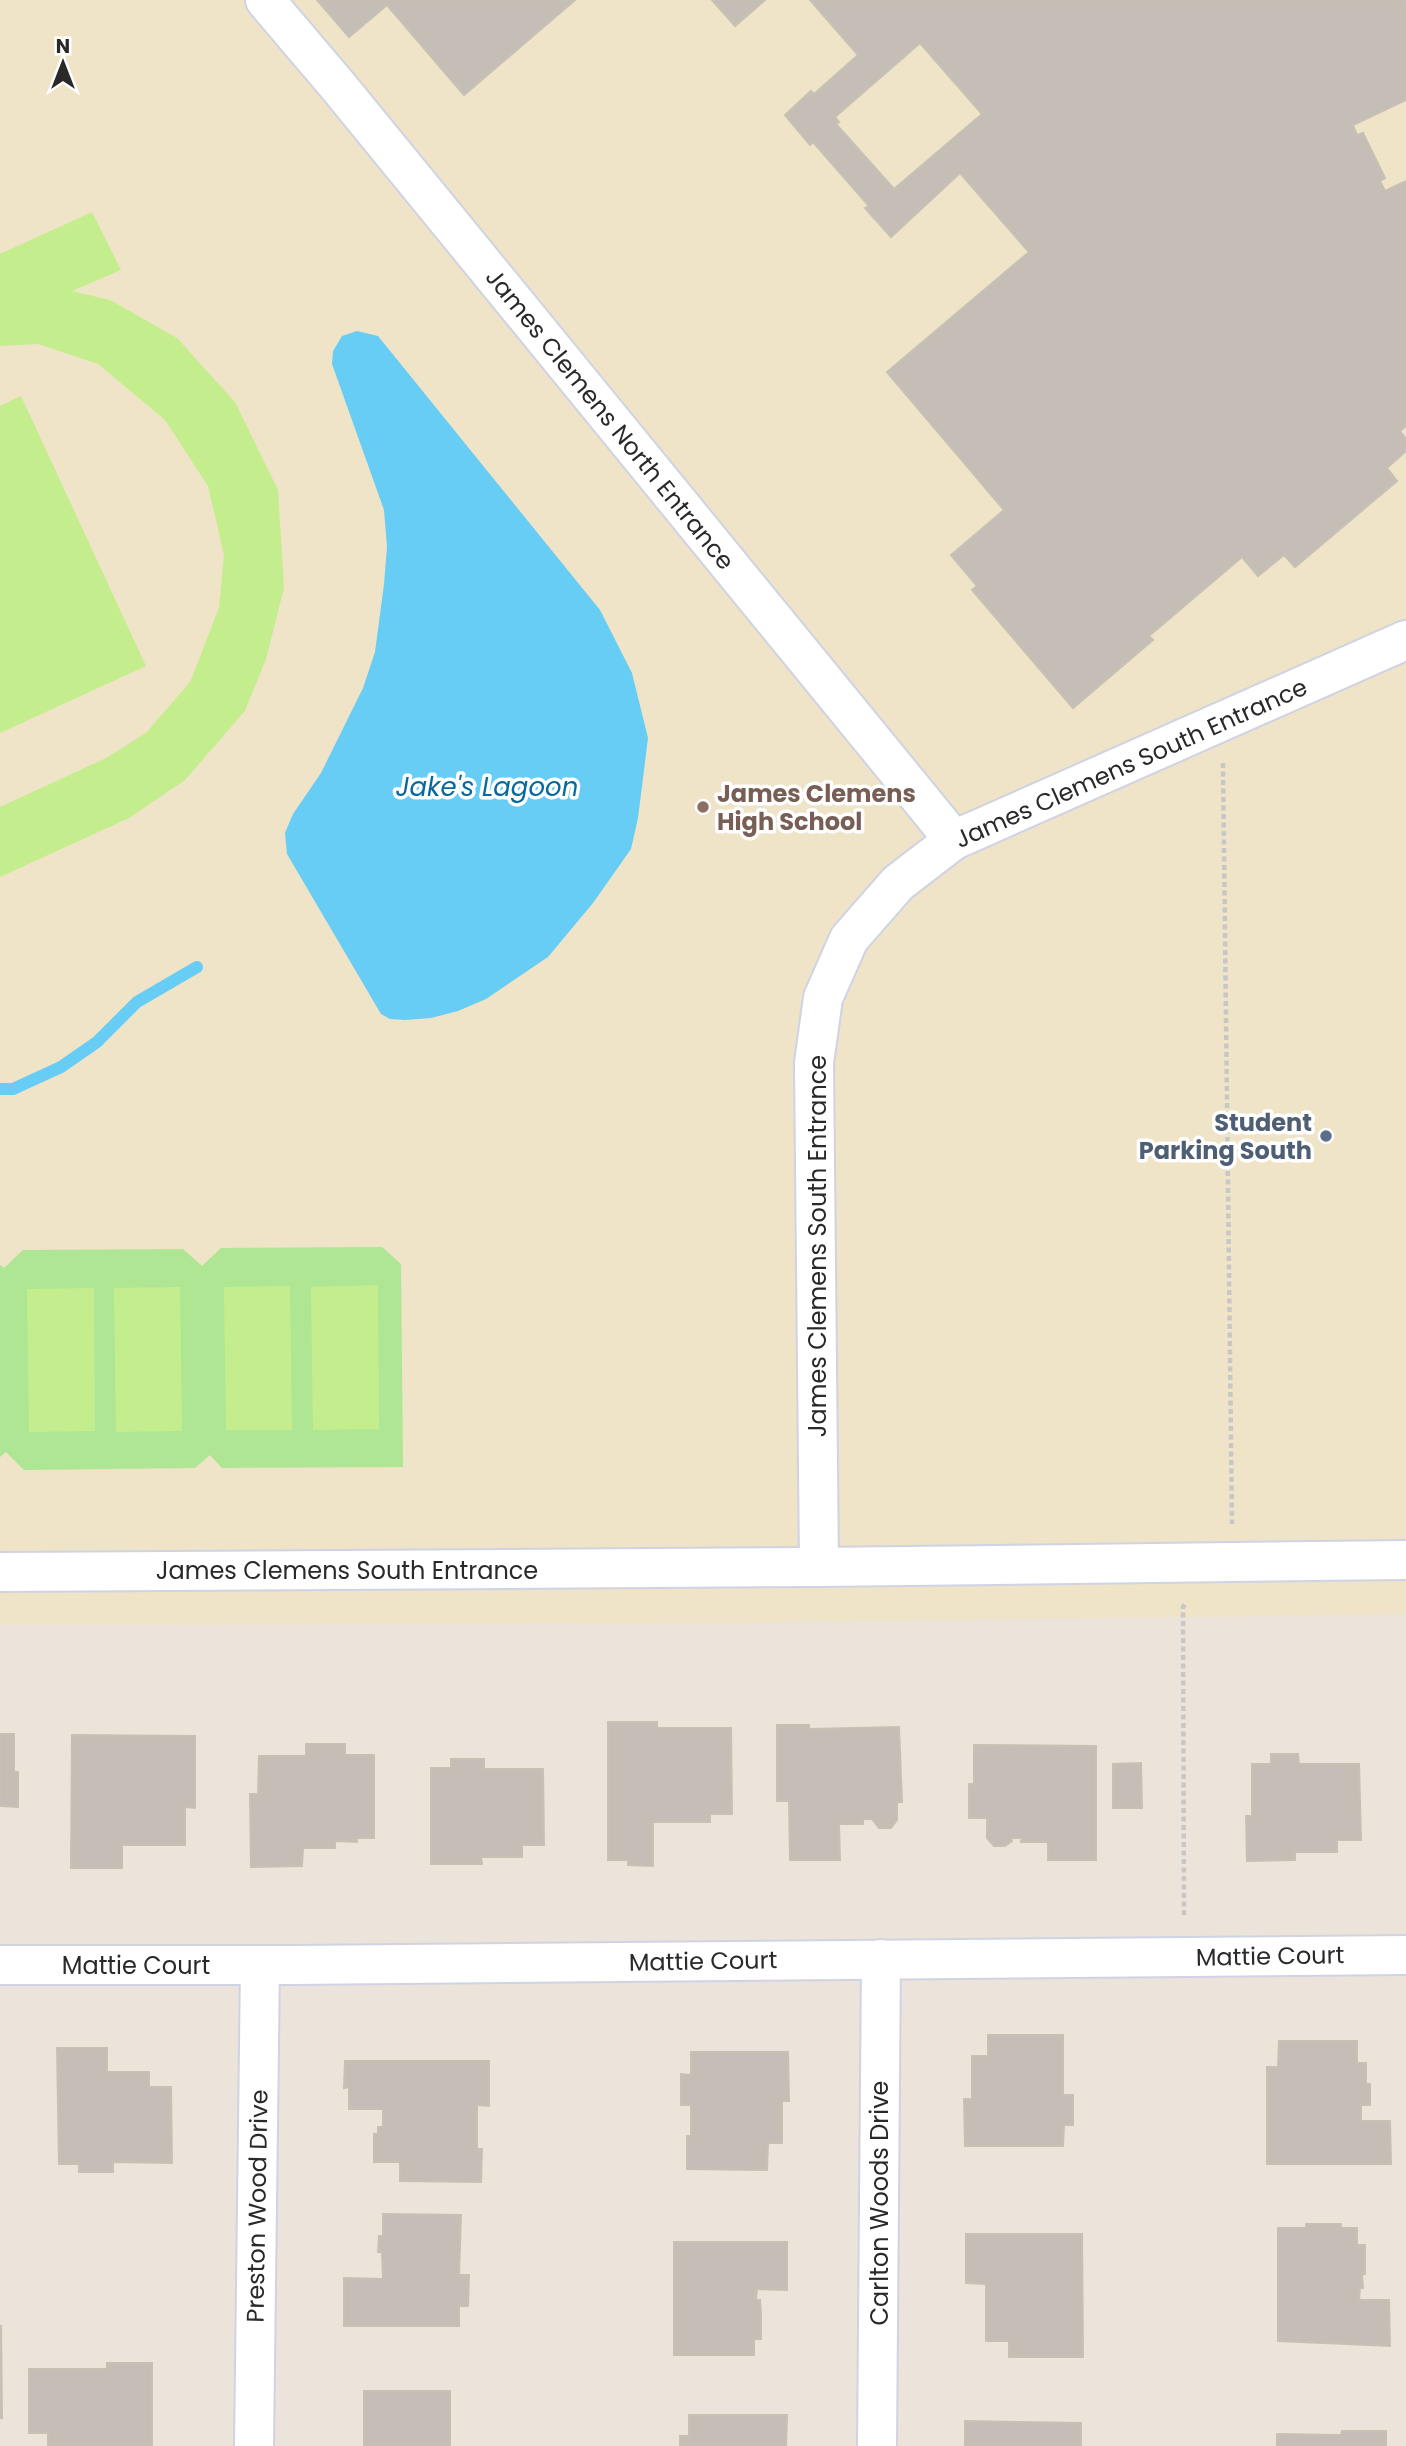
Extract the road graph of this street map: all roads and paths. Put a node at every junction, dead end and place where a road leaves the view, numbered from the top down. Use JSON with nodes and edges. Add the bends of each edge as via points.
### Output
{"nodes":[{"id":1,"x":265,"y":0,"type":"edge"},
{"id":2,"x":1406,"y":640,"type":"edge"},
{"id":3,"x":1220,"y":754,"type":"dead end"},
{"id":4,"x":954,"y":840,"type":"junction"},
{"id":5,"x":1232,"y":1528,"type":"dead end"},
{"id":6,"x":1406,"y":1560,"type":"edge"},
{"id":7,"x":819,"y":1567,"type":"junction"},
{"id":8,"x":0,"y":1572,"type":"edge"},
{"id":9,"x":1190,"y":1600,"type":"dead end"},
{"id":10,"x":1184,"y":1915,"type":"dead end"},
{"id":11,"x":1406,"y":1955,"type":"edge"},
{"id":12,"x":881,"y":1959,"type":"junction"},
{"id":13,"x":0,"y":1965,"type":"edge"},
{"id":14,"x":260,"y":1965,"type":"junction"},
{"id":15,"x":254,"y":2446,"type":"edge"},
{"id":16,"x":877,"y":2446,"type":"edge"}],
"edges":[{"from":1,"to":4,"type":"street","name":"James Clemens North Entrance"},
{"from":2,"to":4,"type":"street","name":"James Clemens South Entrance"},
{"from":3,"to":5,"type":"path","via":[[1224,768]]},
{"from":4,"to":7,"type":"street","name":"James Clemens South Entrance","via":[[898,883],[849,939],[823,998],[814,1063]]},
{"from":6,"to":7,"type":"street","name":"James Clemens South Entrance"},
{"from":7,"to":8,"type":"street","name":"James Clemens South Entrance"},
{"from":9,"to":10,"type":"path","via":[[1183,1607]]},
{"from":11,"to":12,"type":"street","name":"Mattie Court"},
{"from":12,"to":14,"type":"street","name":"Mattie Court"},
{"from":12,"to":16,"type":"street","name":"Carlton Woods Drive"},
{"from":13,"to":14,"type":"street","name":"Mattie Court"},
{"from":14,"to":15,"type":"street","name":"Preston Wood Drive"}]}
